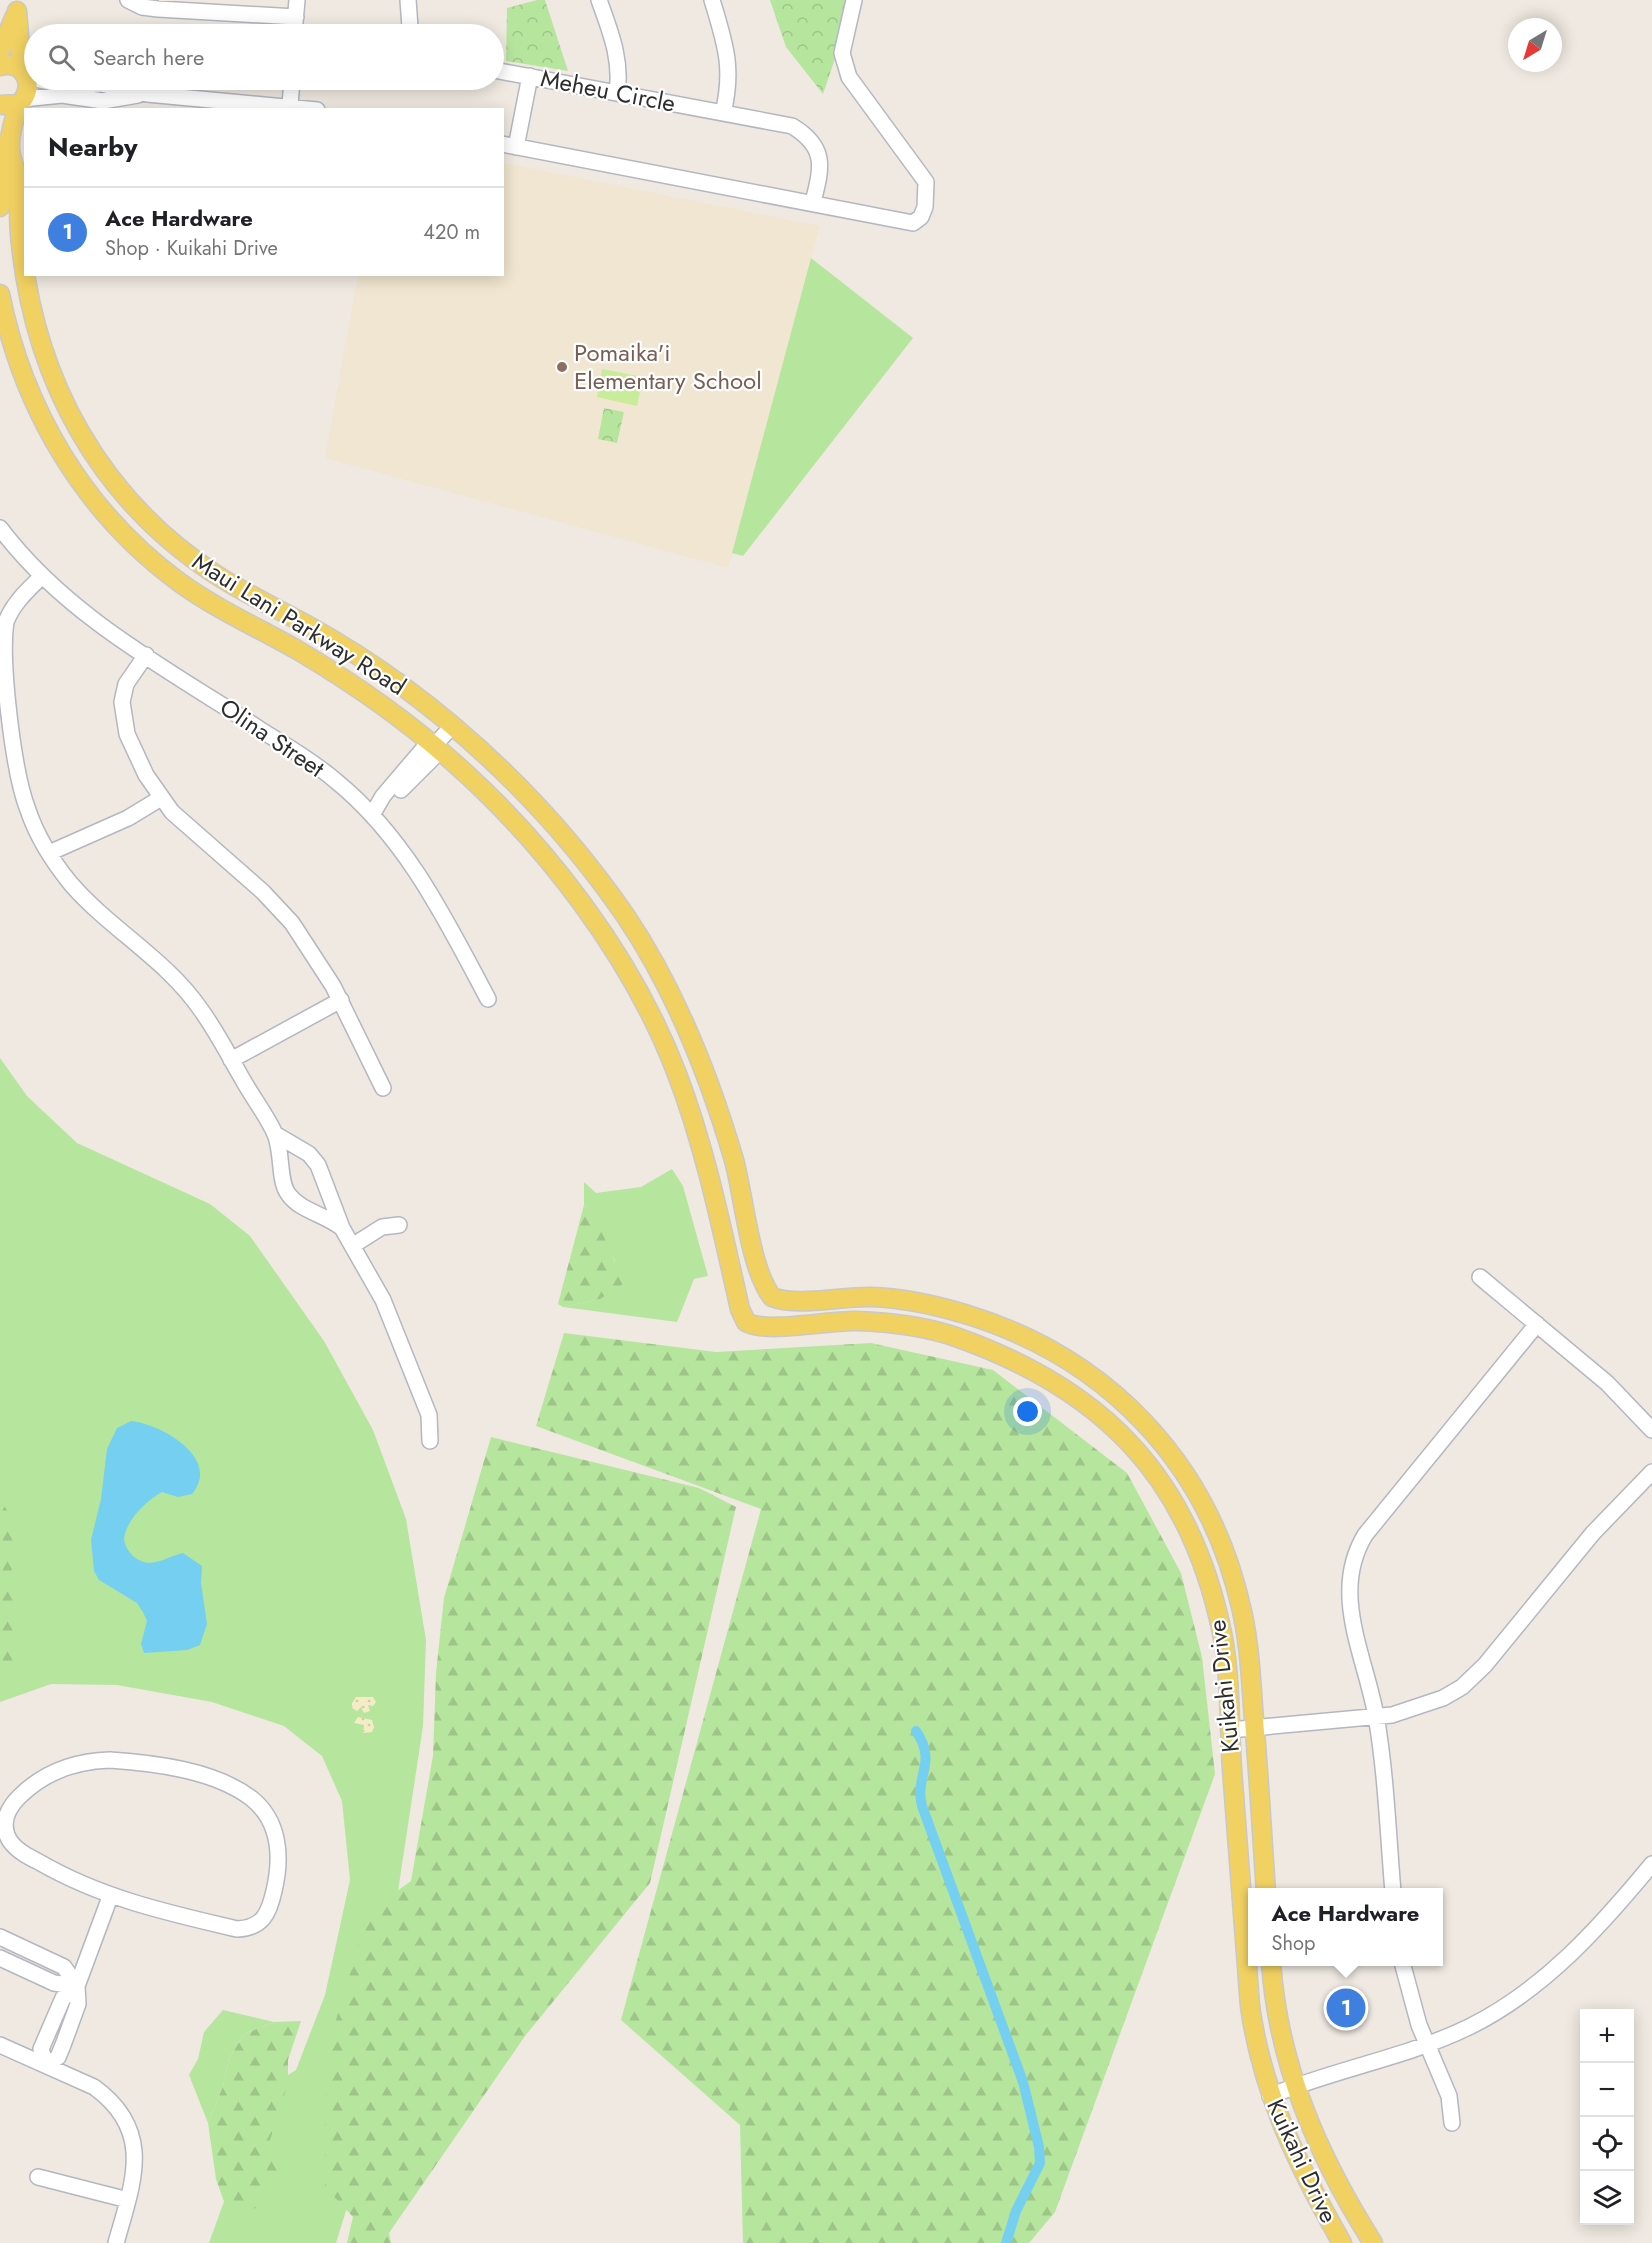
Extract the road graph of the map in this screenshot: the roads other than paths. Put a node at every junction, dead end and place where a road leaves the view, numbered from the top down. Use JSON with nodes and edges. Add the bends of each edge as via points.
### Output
{"nodes":[{"id":1,"x":128,"y":0,"type":"edge"},
{"id":2,"x":297,"y":0,"type":"edge"},
{"id":3,"x":408,"y":0,"type":"edge"},
{"id":4,"x":599,"y":0,"type":"edge"},
{"id":5,"x":712,"y":0,"type":"edge"},
{"id":6,"x":854,"y":0,"type":"edge"},
{"id":7,"x":17,"y":5,"type":"edge"},
{"id":8,"x":296,"y":17,"type":"junction"},
{"id":9,"x":295,"y":24,"type":"edge"},
{"id":10,"x":410,"y":24,"type":"edge"},
{"id":11,"x":24,"y":43,"type":"edge"},
{"id":12,"x":0,"y":51,"type":"edge"},
{"id":13,"x":0,"y":66,"type":"edge"},
{"id":14,"x":24,"y":72,"type":"edge"},
{"id":15,"x":504,"y":72,"type":"edge"},
{"id":16,"x":530,"y":76,"type":"junction"},
{"id":17,"x":27,"y":90,"type":"edge"},
{"id":18,"x":129,"y":90,"type":"edge"},
{"id":19,"x":291,"y":90,"type":"edge"},
{"id":20,"x":617,"y":93,"type":"junction"},
{"id":21,"x":147,"y":94,"type":"junction"},
{"id":22,"x":21,"y":102,"type":"junction"},
{"id":23,"x":0,"y":105,"type":"edge"},
{"id":24,"x":290,"y":105,"type":"junction"},
{"id":25,"x":306,"y":108,"type":"edge"},
{"id":26,"x":723,"y":113,"type":"junction"},
{"id":27,"x":0,"y":130,"type":"edge"},
{"id":28,"x":509,"y":146,"type":"edge"},
{"id":29,"x":813,"y":202,"type":"junction"},
{"id":30,"x":0,"y":207,"type":"edge"},
{"id":31,"x":24,"y":272,"type":"edge"},
{"id":32,"x":24,"y":276,"type":"edge"},
{"id":33,"x":0,"y":294,"type":"edge"},
{"id":34,"x":0,"y":528,"type":"edge"},
{"id":35,"x":42,"y":576,"type":"junction"},
{"id":36,"x":146,"y":655,"type":"junction"},
{"id":37,"x":453,"y":725,"type":"junction"},
{"id":38,"x":434,"y":746,"type":"junction"},
{"id":39,"x":161,"y":798,"type":"junction"},
{"id":40,"x":375,"y":812,"type":"junction"},
{"id":41,"x":49,"y":853,"type":"junction"},
{"id":42,"x":488,"y":999,"type":"dead end"},
{"id":43,"x":341,"y":1000,"type":"junction"},
{"id":44,"x":231,"y":1060,"type":"junction"},
{"id":45,"x":382,"y":1088,"type":"dead end"},
{"id":46,"x":275,"y":1134,"type":"junction"},
{"id":47,"x":399,"y":1225,"type":"dead end"},
{"id":48,"x":342,"y":1228,"type":"junction"},
{"id":49,"x":352,"y":1246,"type":"junction"},
{"id":50,"x":1480,"y":1277,"type":"dead end"},
{"id":51,"x":772,"y":1297,"type":"joint"},
{"id":52,"x":746,"y":1322,"type":"joint"},
{"id":53,"x":1537,"y":1324,"type":"junction"},
{"id":54,"x":1652,"y":1430,"type":"edge"},
{"id":55,"x":430,"y":1441,"type":"dead end"},
{"id":56,"x":1652,"y":1472,"type":"edge"},
{"id":57,"x":1376,"y":1716,"type":"junction"},
{"id":58,"x":1255,"y":1728,"type":"junction"},
{"id":59,"x":1230,"y":1730,"type":"junction"},
{"id":60,"x":1652,"y":1864,"type":"edge"},
{"id":61,"x":1266,"y":1888,"type":"edge"},
{"id":62,"x":1393,"y":1888,"type":"edge"},
{"id":63,"x":110,"y":1897,"type":"junction"},
{"id":64,"x":0,"y":1937,"type":"edge"},
{"id":65,"x":0,"y":1958,"type":"edge"},
{"id":66,"x":1271,"y":1966,"type":"edge"},
{"id":67,"x":1403,"y":1966,"type":"edge"},
{"id":68,"x":77,"y":1986,"type":"junction"},
{"id":69,"x":1429,"y":2043,"type":"junction"},
{"id":70,"x":0,"y":2045,"type":"edge"},
{"id":71,"x":46,"y":2065,"type":"junction"},
{"id":72,"x":1294,"y":2086,"type":"junction"},
{"id":73,"x":1270,"y":2096,"type":"junction"},
{"id":74,"x":1452,"y":2123,"type":"dead end"},
{"id":75,"x":38,"y":2177,"type":"dead end"},
{"id":76,"x":128,"y":2200,"type":"junction"},
{"id":77,"x":117,"y":2243,"type":"edge"},
{"id":78,"x":1342,"y":2243,"type":"edge"},
{"id":79,"x":1372,"y":2243,"type":"edge"}],
"edges":[{"from":1,"to":8,"type":"street","via":[[158,9]]},
{"from":2,"to":8,"type":"street"},
{"from":3,"to":10,"type":"street"},
{"from":4,"to":20,"type":"street","via":[[617,55]]},
{"from":5,"to":26,"type":"street","via":[[730,70]]},
{"from":6,"to":29,"type":"street","via":[[842,53],[849,77],[926,182],[925,207],[913,223]]},
{"from":7,"to":11,"type":"main road"},
{"from":7,"to":12,"type":"main road"},
{"from":8,"to":9,"type":"street"},
{"from":13,"to":14,"type":"main road","via":[[10,64]]},
{"from":15,"to":16,"type":"street","name":"Meheu Circle"},
{"from":16,"to":20,"type":"street","name":"Meheu Circle"},
{"from":16,"to":28,"type":"street"},
{"from":17,"to":22,"type":"main road","name":"Maui Lani Parkway Road"},
{"from":18,"to":21,"type":"street"},
{"from":19,"to":24,"type":"street"},
{"from":20,"to":26,"type":"street","name":"Meheu Circle"},
{"from":21,"to":22,"type":"street","via":[[103,100],[62,95]]},
{"from":21,"to":24,"type":"street"},
{"from":22,"to":23,"type":"main road"},
{"from":22,"to":31,"type":"main road","name":"Maui Lani Parkway Road","via":[[10,148],[17,178]]},
{"from":24,"to":25,"type":"street"},
{"from":26,"to":29,"type":"street","name":"Meheu Circle","via":[[792,126],[813,142],[820,156],[820,174]]},
{"from":27,"to":30,"type":"main road"},
{"from":28,"to":29,"type":"street"},
{"from":32,"to":37,"type":"main road","name":"Maui Lani Parkway Road","via":[[45,360],[63,404],[114,483],[145,517],[179,549],[217,576],[359,656]]},
{"from":33,"to":38,"type":"main road","name":"Maui Lani Parkway Road","via":[[16,356],[57,449],[86,492],[120,531],[178,581],[379,702]]},
{"from":34,"to":35,"type":"street","name":"Olina Street"},
{"from":35,"to":36,"type":"street","name":"Olina Street","via":[[75,606]]},
{"from":35,"to":41,"type":"street","via":[[18,600],[6,622],[3,654],[12,744],[22,790]]},
{"from":36,"to":39,"type":"street","via":[[126,684],[123,715],[138,759]]},
{"from":36,"to":40,"type":"street","name":"Olina Street","via":[[309,761]]},
{"from":37,"to":38,"type":"street"},
{"from":37,"to":51,"type":"main road","name":"Maui Lani Parkway Road","via":[[525,793],[579,853],[627,918],[667,987],[701,1061],[734,1162],[761,1277]]},
{"from":38,"to":40,"type":"street","via":[[435,756],[421,772]]},
{"from":38,"to":52,"type":"main road","name":"Maui Lani Parkway Road","via":[[522,830],[582,903],[634,985],[676,1072],[706,1161]]},
{"from":39,"to":41,"type":"street","via":[[128,818]]},
{"from":39,"to":43,"type":"street","via":[[278,908],[316,957]]},
{"from":40,"to":42,"type":"street","name":"Olina Street","via":[[424,880]]},
{"from":41,"to":44,"type":"street","via":[[73,886],[177,979],[202,1011]]},
{"from":43,"to":44,"type":"street"},
{"from":43,"to":45,"type":"street"},
{"from":44,"to":46,"type":"street"},
{"from":46,"to":48,"type":"street","via":[[309,1154],[318,1165]]},
{"from":46,"to":48,"type":"street","via":[[288,1195],[305,1210],[318,1212]]},
{"from":47,"to":49,"type":"street","via":[[382,1227]]},
{"from":48,"to":49,"type":"street"},
{"from":49,"to":55,"type":"street","via":[[383,1300],[429,1415]]},
{"from":50,"to":53,"type":"street"},
{"from":51,"to":58,"type":"main road","name":"Kuikahi Drive","via":[[786,1301],[883,1298],[937,1306],[988,1321],[1061,1356],[1140,1417],[1186,1474],[1229,1564],[1248,1645]]},
{"from":52,"to":59,"type":"main road","name":"Kuikahi Drive","via":[[762,1328],[855,1321],[901,1325],[952,1336],[1026,1365],[1104,1417],[1148,1463],[1186,1525],[1222,1633]]},
{"from":53,"to":54,"type":"street","via":[[1607,1383]]},
{"from":53,"to":57,"type":"street","via":[[1354,1552],[1348,1593]]},
{"from":56,"to":57,"type":"street","via":[[1593,1533],[1474,1677],[1425,1705]]},
{"from":57,"to":58,"type":"street"},
{"from":57,"to":62,"type":"street"},
{"from":58,"to":59,"type":"street"},
{"from":58,"to":61,"type":"main road","name":"Kuikahi Drive"},
{"from":59,"to":73,"type":"main road","name":"Kuikahi Drive","via":[[1250,2006]]},
{"from":60,"to":69,"type":"street","via":[[1596,1931],[1524,1992],[1470,2026]]},
{"from":63,"to":63,"type":"street","via":[[21,1852],[5,1830],[6,1814],[15,1802],[41,1779],[59,1770],[110,1760],[182,1770],[250,1797],[273,1826],[280,1860],[276,1884],[269,1911],[253,1926],[237,1929]]},
{"from":63,"to":68,"type":"street"},
{"from":64,"to":68,"type":"street","via":[[64,1967]]},
{"from":65,"to":68,"type":"street","via":[[54,1983]]},
{"from":66,"to":72,"type":"main road","name":"Kuikahi Drive","via":[[1276,2012]]},
{"from":67,"to":69,"type":"street","via":[[1419,2025]]},
{"from":68,"to":71,"type":"street","via":[[78,2004],[63,2045],[58,2057]]},
{"from":69,"to":72,"type":"street"},
{"from":69,"to":74,"type":"street","via":[[1449,2096]]},
{"from":70,"to":71,"type":"street"},
{"from":71,"to":76,"type":"street","via":[[101,2092],[118,2109],[127,2124],[135,2155],[135,2175]]},
{"from":72,"to":73,"type":"street"},
{"from":72,"to":79,"type":"main road","name":"Kuikahi Drive","via":[[1317,2144]]},
{"from":73,"to":78,"type":"main road","name":"Kuikahi Drive","via":[[1297,2160]]},
{"from":75,"to":76,"type":"street"},
{"from":76,"to":77,"type":"street"}]}
